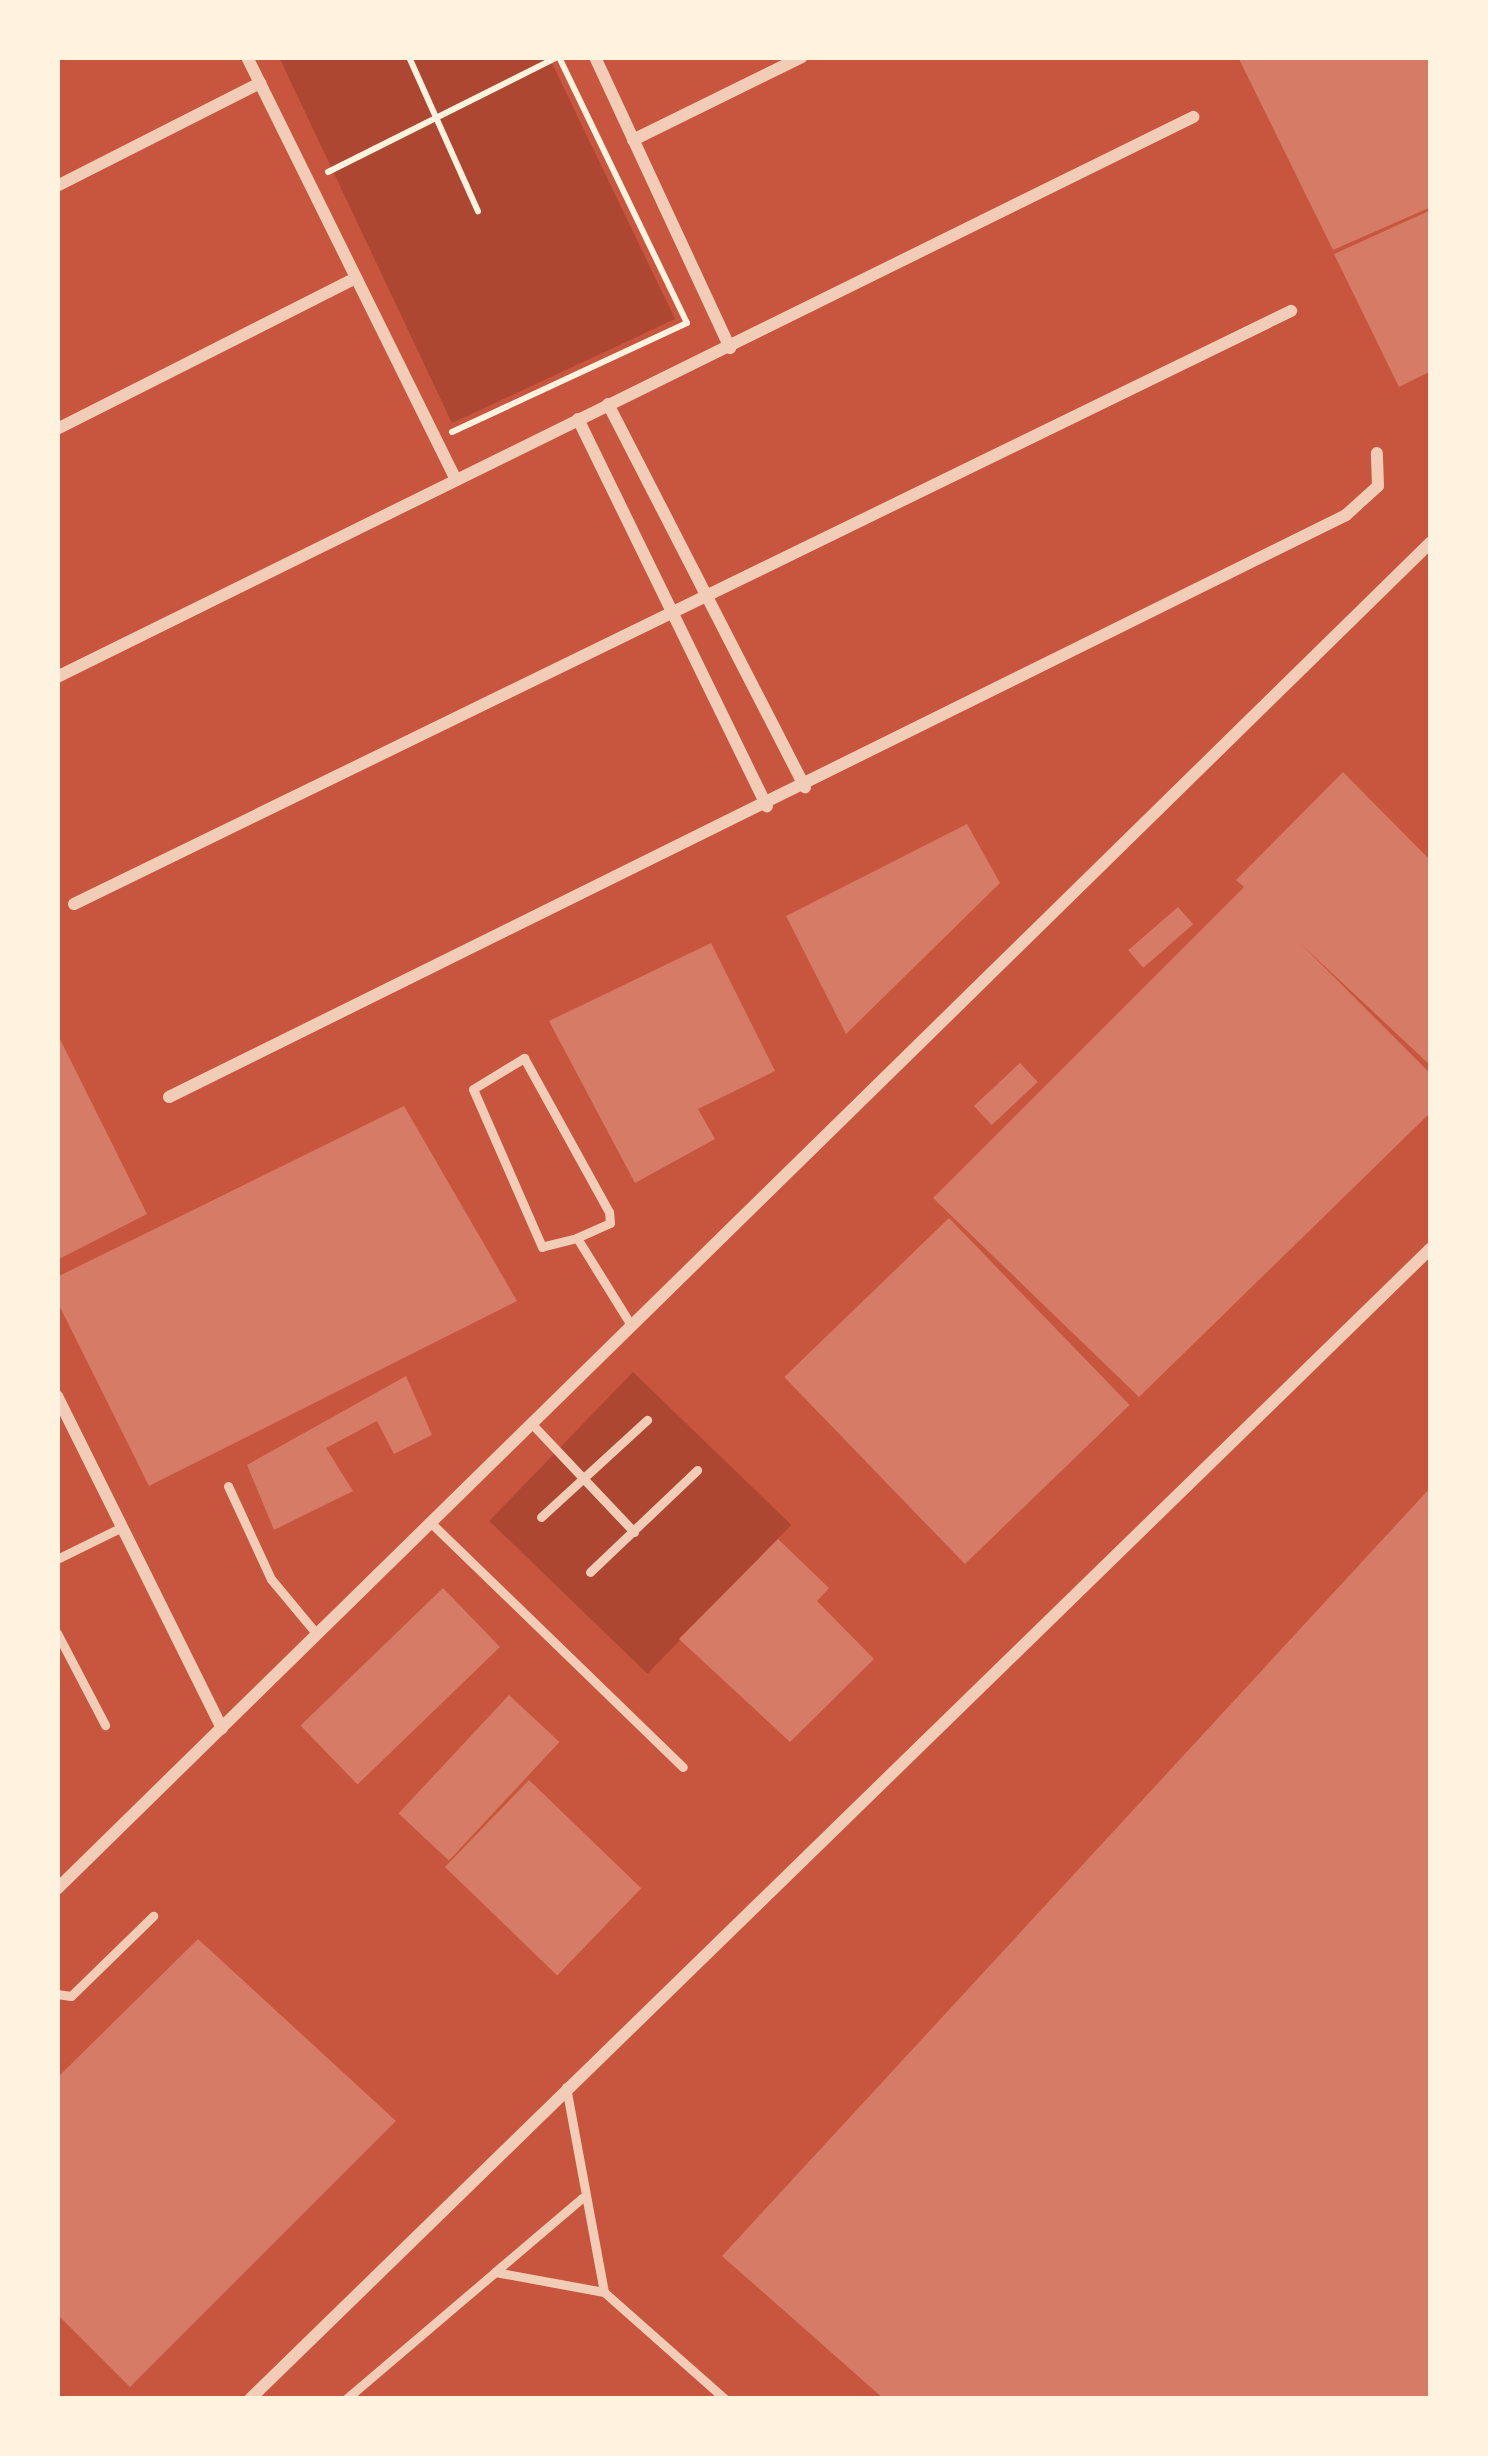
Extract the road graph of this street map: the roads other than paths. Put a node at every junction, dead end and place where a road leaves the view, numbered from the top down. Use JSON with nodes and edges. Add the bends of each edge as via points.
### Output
{"nodes":[{"id":1,"x":247,"y":57,"type":"edge"},
{"id":2,"x":595,"y":57,"type":"edge"},
{"id":3,"x":802,"y":57,"type":"edge"},
{"id":4,"x":260,"y":83,"type":"junction"},
{"id":5,"x":1193,"y":117,"type":"dead end"},
{"id":6,"x":633,"y":140,"type":"junction"},
{"id":7,"x":57,"y":186,"type":"edge"},
{"id":8,"x":356,"y":278,"type":"junction"},
{"id":9,"x":1291,"y":311,"type":"dead end"},
{"id":10,"x":730,"y":349,"type":"junction"},
{"id":11,"x":608,"y":404,"type":"junction"},
{"id":12,"x":578,"y":419,"type":"junction"},
{"id":13,"x":57,"y":429,"type":"edge"},
{"id":14,"x":1377,"y":453,"type":"dead end"},
{"id":15,"x":456,"y":480,"type":"junction"},
{"id":16,"x":1431,"y":542,"type":"edge"},
{"id":17,"x":705,"y":601,"type":"junction"},
{"id":18,"x":675,"y":614,"type":"junction"},
{"id":19,"x":57,"y":677,"type":"edge"},
{"id":20,"x":806,"y":787,"type":"junction"},
{"id":21,"x":767,"y":806,"type":"junction"},
{"id":22,"x":74,"y":904,"type":"dead end"},
{"id":23,"x":169,"y":1097,"type":"dead end"},
{"id":24,"x":577,"y":1238,"type":"junction"},
{"id":25,"x":1431,"y":1248,"type":"edge"},
{"id":26,"x":631,"y":1325,"type":"junction"},
{"id":27,"x":57,"y":1396,"type":"edge"},
{"id":28,"x":647,"y":1420,"type":"dead end"},
{"id":29,"x":531,"y":1423,"type":"junction"},
{"id":30,"x":697,"y":1470,"type":"dead end"},
{"id":31,"x":583,"y":1478,"type":"junction"},
{"id":32,"x":228,"y":1486,"type":"dead end"},
{"id":33,"x":541,"y":1517,"type":"dead end"},
{"id":34,"x":430,"y":1522,"type":"junction"},
{"id":35,"x":122,"y":1527,"type":"junction"},
{"id":36,"x":634,"y":1532,"type":"junction"},
{"id":37,"x":57,"y":1559,"type":"edge"},
{"id":38,"x":590,"y":1573,"type":"dead end"},
{"id":39,"x":57,"y":1633,"type":"edge"},
{"id":40,"x":316,"y":1634,"type":"junction"},
{"id":41,"x":105,"y":1725,"type":"dead end"},
{"id":42,"x":222,"y":1728,"type":"junction"},
{"id":43,"x":683,"y":1766,"type":"dead end"},
{"id":44,"x":57,"y":1889,"type":"edge"},
{"id":45,"x":153,"y":1916,"type":"dead end"},
{"id":46,"x":57,"y":1994,"type":"edge"},
{"id":47,"x":566,"y":2087,"type":"junction"},
{"id":48,"x":582,"y":2198,"type":"junction"},
{"id":49,"x":495,"y":2272,"type":"junction"},
{"id":50,"x":604,"y":2292,"type":"junction"},
{"id":51,"x":250,"y":2399,"type":"edge"},
{"id":52,"x":346,"y":2399,"type":"edge"},
{"id":53,"x":725,"y":2399,"type":"edge"}],
"edges":[{"from":1,"to":4,"type":"street"},
{"from":2,"to":6,"type":"street"},
{"from":3,"to":6,"type":"street"},
{"from":4,"to":7,"type":"street"},
{"from":4,"to":8,"type":"street"},
{"from":5,"to":10,"type":"street"},
{"from":6,"to":10,"type":"street"},
{"from":8,"to":13,"type":"street"},
{"from":8,"to":15,"type":"street"},
{"from":9,"to":17,"type":"street"},
{"from":10,"to":11,"type":"street"},
{"from":11,"to":12,"type":"street"},
{"from":11,"to":17,"type":"street"},
{"from":12,"to":15,"type":"street"},
{"from":12,"to":18,"type":"street"},
{"from":14,"to":20,"type":"street","via":[[1378,486],[1346,515]]},
{"from":15,"to":19,"type":"street"},
{"from":16,"to":26,"type":"street"},
{"from":17,"to":18,"type":"street"},
{"from":17,"to":20,"type":"street"},
{"from":18,"to":21,"type":"street"},
{"from":18,"to":22,"type":"street"},
{"from":20,"to":21,"type":"street"},
{"from":21,"to":23,"type":"street"},
{"from":24,"to":24,"type":"lane","via":[[542,1247],[473,1089],[524,1058],[611,1218]]},
{"from":24,"to":26,"type":"lane"},
{"from":25,"to":47,"type":"street"},
{"from":26,"to":29,"type":"street"},
{"from":27,"to":35,"type":"street"},
{"from":28,"to":31,"type":"lane"},
{"from":29,"to":31,"type":"lane"},
{"from":29,"to":34,"type":"street"},
{"from":30,"to":36,"type":"lane"},
{"from":31,"to":33,"type":"lane"},
{"from":31,"to":36,"type":"lane"},
{"from":32,"to":40,"type":"lane","via":[[271,1579]]},
{"from":34,"to":40,"type":"street"},
{"from":34,"to":43,"type":"lane"},
{"from":35,"to":37,"type":"lane"},
{"from":35,"to":42,"type":"street"},
{"from":36,"to":38,"type":"lane"},
{"from":39,"to":41,"type":"lane"},
{"from":40,"to":42,"type":"street"},
{"from":42,"to":44,"type":"street"},
{"from":45,"to":46,"type":"lane","via":[[71,1996]]},
{"from":47,"to":48,"type":"lane"},
{"from":47,"to":51,"type":"street"},
{"from":48,"to":49,"type":"lane"},
{"from":48,"to":50,"type":"lane"},
{"from":49,"to":50,"type":"lane"},
{"from":49,"to":52,"type":"lane"},
{"from":50,"to":53,"type":"lane"}]}
